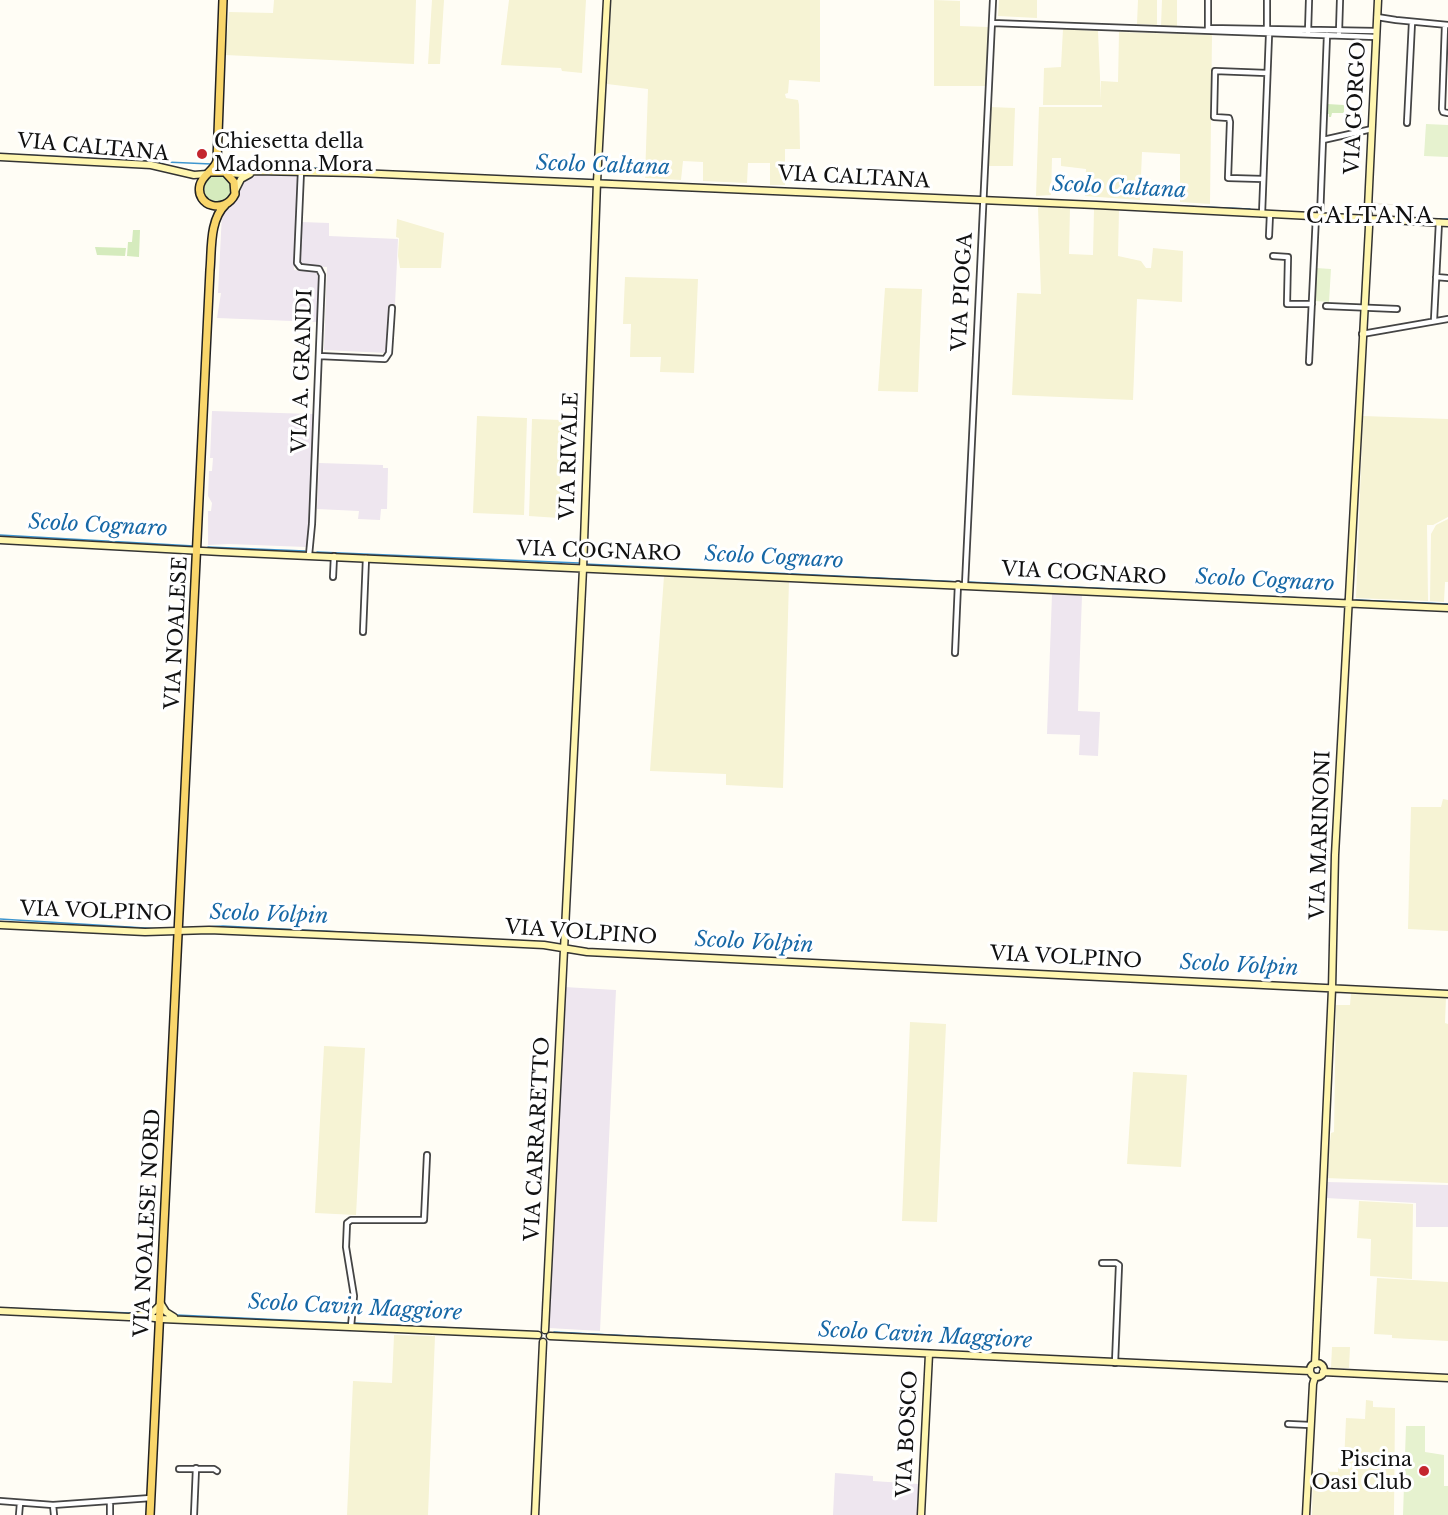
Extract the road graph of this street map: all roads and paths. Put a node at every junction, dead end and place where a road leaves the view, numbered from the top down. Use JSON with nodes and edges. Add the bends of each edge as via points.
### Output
{"nodes":[{"id":1,"x":223,"y":0,"type":"edge"},
{"id":2,"x":607,"y":0,"type":"edge"},
{"id":3,"x":993,"y":0,"type":"edge"},
{"id":4,"x":1208,"y":0,"type":"edge"},
{"id":5,"x":1267,"y":0,"type":"edge"},
{"id":6,"x":1309,"y":0,"type":"edge"},
{"id":7,"x":1340,"y":0,"type":"edge"},
{"id":8,"x":1378,"y":0,"type":"edge"},
{"id":9,"x":1377,"y":16,"type":"junction"},
{"id":10,"x":992,"y":22,"type":"junction"},
{"id":11,"x":1412,"y":22,"type":"junction"},
{"id":12,"x":1446,"y":25,"type":"edge"},
{"id":13,"x":1208,"y":30,"type":"junction"},
{"id":14,"x":1268,"y":31,"type":"junction"},
{"id":15,"x":1308,"y":32,"type":"junction"},
{"id":16,"x":1339,"y":33,"type":"junction"},
{"id":17,"x":1376,"y":34,"type":"junction"},
{"id":18,"x":1327,"y":35,"type":"junction"},
{"id":19,"x":1446,"y":64,"type":"edge"},
{"id":20,"x":1267,"y":72,"type":"junction"},
{"id":21,"x":1448,"y":113,"type":"edge"},
{"id":22,"x":1407,"y":123,"type":"dead end"},
{"id":23,"x":1372,"y":129,"type":"junction"},
{"id":24,"x":1323,"y":140,"type":"junction"},
{"id":25,"x":218,"y":146,"type":"junction"},
{"id":26,"x":0,"y":157,"type":"edge"},
{"id":27,"x":259,"y":171,"type":"junction"},
{"id":28,"x":301,"y":171,"type":"junction"},
{"id":29,"x":183,"y":173,"type":"junction"},
{"id":30,"x":209,"y":173,"type":"junction"},
{"id":31,"x":227,"y":173,"type":"junction"},
{"id":32,"x":1263,"y":179,"type":"junction"},
{"id":33,"x":597,"y":181,"type":"junction"},
{"id":34,"x":200,"y":189,"type":"junction"},
{"id":35,"x":236,"y":191,"type":"junction"},
{"id":36,"x":205,"y":201,"type":"junction"},
{"id":37,"x":983,"y":201,"type":"junction"},
{"id":38,"x":226,"y":204,"type":"junction"},
{"id":39,"x":1262,"y":214,"type":"junction"},
{"id":40,"x":1270,"y":214,"type":"junction"},
{"id":41,"x":1318,"y":217,"type":"junction"},
{"id":42,"x":1369,"y":218,"type":"junction"},
{"id":43,"x":1439,"y":222,"type":"junction"},
{"id":44,"x":1448,"y":223,"type":"edge"},
{"id":45,"x":214,"y":228,"type":"junction"},
{"id":46,"x":1269,"y":236,"type":"dead end"},
{"id":47,"x":1273,"y":256,"type":"dead end"},
{"id":48,"x":1437,"y":277,"type":"junction"},
{"id":49,"x":1448,"y":278,"type":"edge"},
{"id":50,"x":1312,"y":304,"type":"junction"},
{"id":51,"x":1326,"y":306,"type":"dead end"},
{"id":52,"x":1364,"y":307,"type":"junction"},
{"id":53,"x":392,"y":308,"type":"dead end"},
{"id":54,"x":1397,"y":309,"type":"dead end"},
{"id":55,"x":1448,"y":319,"type":"edge"},
{"id":56,"x":1434,"y":320,"type":"junction"},
{"id":57,"x":1362,"y":334,"type":"junction"},
{"id":58,"x":319,"y":356,"type":"junction"},
{"id":59,"x":1309,"y":362,"type":"dead end"},
{"id":60,"x":0,"y":540,"type":"edge"},
{"id":61,"x":197,"y":550,"type":"junction"},
{"id":62,"x":309,"y":555,"type":"junction"},
{"id":63,"x":334,"y":556,"type":"junction"},
{"id":64,"x":366,"y":558,"type":"junction"},
{"id":65,"x":583,"y":567,"type":"junction"},
{"id":66,"x":333,"y":577,"type":"dead end"},
{"id":67,"x":962,"y":584,"type":"junction"},
{"id":68,"x":1350,"y":603,"type":"junction"},
{"id":69,"x":1448,"y":608,"type":"edge"},
{"id":70,"x":363,"y":632,"type":"dead end"},
{"id":71,"x":955,"y":653,"type":"dead end"},
{"id":72,"x":0,"y":925,"type":"edge"},
{"id":73,"x":178,"y":932,"type":"junction"},
{"id":74,"x":564,"y":946,"type":"junction"},
{"id":75,"x":1332,"y":989,"type":"junction"},
{"id":76,"x":1448,"y":994,"type":"edge"},
{"id":77,"x":427,"y":1155,"type":"dead end"},
{"id":78,"x":1102,"y":1263,"type":"dead end"},
{"id":79,"x":161,"y":1304,"type":"junction"},
{"id":80,"x":0,"y":1311,"type":"edge"},
{"id":81,"x":152,"y":1313,"type":"junction"},
{"id":82,"x":169,"y":1315,"type":"junction"},
{"id":83,"x":140,"y":1316,"type":"junction"},
{"id":84,"x":160,"y":1318,"type":"junction"},
{"id":85,"x":177,"y":1319,"type":"junction"},
{"id":86,"x":352,"y":1324,"type":"junction"},
{"id":87,"x":548,"y":1333,"type":"junction"},
{"id":88,"x":538,"y":1335,"type":"junction"},
{"id":89,"x":543,"y":1342,"type":"junction"},
{"id":90,"x":929,"y":1354,"type":"junction"},
{"id":91,"x":1115,"y":1360,"type":"junction"},
{"id":92,"x":1315,"y":1364,"type":"junction"},
{"id":93,"x":1323,"y":1372,"type":"junction"},
{"id":94,"x":1312,"y":1374,"type":"junction"},
{"id":95,"x":1448,"y":1378,"type":"edge"},
{"id":96,"x":1288,"y":1424,"type":"dead end"},
{"id":97,"x":1310,"y":1425,"type":"junction"},
{"id":98,"x":196,"y":1468,"type":"junction"},
{"id":99,"x":179,"y":1469,"type":"dead end"},
{"id":100,"x":217,"y":1471,"type":"dead end"},
{"id":101,"x":152,"y":1498,"type":"junction"},
{"id":102,"x":0,"y":1501,"type":"edge"},
{"id":103,"x":111,"y":1501,"type":"junction"},
{"id":104,"x":20,"y":1503,"type":"junction"},
{"id":105,"x":53,"y":1505,"type":"junction"},
{"id":106,"x":19,"y":1515,"type":"edge"},
{"id":107,"x":54,"y":1515,"type":"edge"},
{"id":108,"x":110,"y":1515,"type":"edge"},
{"id":109,"x":150,"y":1515,"type":"edge"},
{"id":110,"x":194,"y":1515,"type":"edge"},
{"id":111,"x":535,"y":1515,"type":"edge"},
{"id":112,"x":921,"y":1515,"type":"edge"},
{"id":113,"x":1306,"y":1515,"type":"edge"}],
"edges":[{"from":1,"to":25,"type":"main road"},
{"from":2,"to":33,"type":"street","name":"VIA RIVALE"},
{"from":3,"to":10,"type":"street","name":"VIA PIOGA"},
{"from":4,"to":13,"type":"street"},
{"from":5,"to":14,"type":"street"},
{"from":6,"to":15,"type":"street"},
{"from":7,"to":16,"type":"street"},
{"from":8,"to":9,"type":"street","name":"VIA GORGO"},
{"from":9,"to":11,"type":"street"},
{"from":9,"to":17,"type":"street","name":"VIA GORGO"},
{"from":10,"to":13,"type":"street"},
{"from":10,"to":37,"type":"street","name":"VIA PIOGA"},
{"from":11,"to":12,"type":"street"},
{"from":11,"to":22,"type":"street"},
{"from":12,"to":19,"type":"street"},
{"from":13,"to":14,"type":"street"},
{"from":14,"to":15,"type":"street"},
{"from":14,"to":20,"type":"street"},
{"from":15,"to":16,"type":"street"},
{"from":15,"to":18,"type":"street"},
{"from":16,"to":17,"type":"street"},
{"from":16,"to":18,"type":"street"},
{"from":17,"to":23,"type":"street","name":"VIA GORGO"},
{"from":18,"to":24,"type":"street"},
{"from":19,"to":21,"type":"street","via":[[1442,109]]},
{"from":20,"to":32,"type":"street"},
{"from":20,"to":32,"type":"street","via":[[1215,71],[1215,117],[1229,118],[1230,122],[1228,178]]},
{"from":23,"to":24,"type":"street"},
{"from":23,"to":42,"type":"street","name":"VIA GORGO"},
{"from":24,"to":41,"type":"street"},
{"from":25,"to":30,"type":"main road","via":[[217,161]]},
{"from":25,"to":31,"type":"main road"},
{"from":26,"to":29,"type":"street","name":"VIA CALTANA","via":[[151,165]]},
{"from":27,"to":28,"type":"street","name":"VIA CALTANA"},
{"from":27,"to":31,"type":"street","name":"VIA CALTANA"},
{"from":27,"to":35,"type":"street","via":[[250,173]]},
{"from":28,"to":33,"type":"street","name":"VIA CALTANA"},
{"from":28,"to":58,"type":"street","name":"VIA A. GRANDI","via":[[297,262],[300,267],[321,271]]},
{"from":29,"to":30,"type":"street","name":"VIA CALTANA"},
{"from":29,"to":34,"type":"street","name":"VIA CALTANA","via":[[195,179]]},
{"from":30,"to":31,"type":"main road"},
{"from":30,"to":34,"type":"main road"},
{"from":31,"to":35,"type":"main road"},
{"from":32,"to":39,"type":"street"},
{"from":33,"to":37,"type":"street","name":"VIA CALTANA"},
{"from":33,"to":65,"type":"street","name":"VIA RIVALE"},
{"from":34,"to":36,"type":"main road","name":"VIA NOALESE"},
{"from":35,"to":38,"type":"main road","name":"VIA NOALESE"},
{"from":36,"to":38,"type":"main road","via":[[215,206]]},
{"from":36,"to":45,"type":"main road","name":"VIA NOALESE"},
{"from":37,"to":39,"type":"street","name":"VIA CALTANA"},
{"from":37,"to":67,"type":"street","name":"VIA PIOGA"},
{"from":38,"to":45,"type":"main road","name":"VIA NOALESE"},
{"from":39,"to":40,"type":"street","name":"VIA CALTANA"},
{"from":40,"to":41,"type":"street","name":"VIA CALTANA"},
{"from":40,"to":46,"type":"street"},
{"from":41,"to":42,"type":"street","name":"VIA CALTANA"},
{"from":41,"to":50,"type":"street"},
{"from":42,"to":43,"type":"street","name":"VIA CALTANA"},
{"from":42,"to":52,"type":"street","name":"VIA MARINONI"},
{"from":43,"to":44,"type":"street","name":"VIA CALTANA"},
{"from":43,"to":48,"type":"street"},
{"from":45,"to":61,"type":"main road","name":"VIA NOALESE"},
{"from":47,"to":50,"type":"street","via":[[1288,257],[1287,304]]},
{"from":48,"to":49,"type":"street"},
{"from":48,"to":56,"type":"street"},
{"from":50,"to":59,"type":"street"},
{"from":51,"to":52,"type":"street"},
{"from":52,"to":54,"type":"street"},
{"from":52,"to":57,"type":"street","name":"VIA MARINONI"},
{"from":53,"to":58,"type":"street","via":[[386,358]]},
{"from":55,"to":56,"type":"street"},
{"from":56,"to":57,"type":"street"},
{"from":57,"to":68,"type":"street","name":"VIA MARINONI"},
{"from":58,"to":62,"type":"street","name":"VIA A. GRANDI"},
{"from":60,"to":61,"type":"street","name":"VIA COGNARO"},
{"from":61,"to":62,"type":"street","name":"VIA COGNARO"},
{"from":61,"to":73,"type":"main road","name":"VIA NOALESE"},
{"from":62,"to":63,"type":"street","name":"VIA COGNARO"},
{"from":63,"to":64,"type":"street","name":"VIA COGNARO"},
{"from":63,"to":66,"type":"street"},
{"from":64,"to":65,"type":"street","name":"VIA COGNARO"},
{"from":64,"to":70,"type":"street"},
{"from":65,"to":67,"type":"street","name":"VIA COGNARO"},
{"from":65,"to":74,"type":"street","name":"VIA RIVALE"},
{"from":67,"to":68,"type":"street","name":"VIA COGNARO"},
{"from":67,"to":71,"type":"street","name":"VIA PIOGA"},
{"from":68,"to":69,"type":"street","name":"VIA COGNARO"},
{"from":68,"to":75,"type":"street","name":"VIA MARINONI","via":[[1335,855]]},
{"from":72,"to":73,"type":"street","name":"VIA VOLPINO"},
{"from":73,"to":74,"type":"street","name":"VIA VOLPINO","via":[[236,931]]},
{"from":73,"to":79,"type":"main road","name":"VIA NOALESE NORD"},
{"from":74,"to":75,"type":"street","name":"VIA VOLPINO","via":[[587,952]]},
{"from":74,"to":87,"type":"street","name":"VIA CARRARETTO"},
{"from":75,"to":76,"type":"street","name":"VIA VOLPINO"},
{"from":75,"to":92,"type":"street","name":"VIA MARINONI"},
{"from":77,"to":86,"type":"street","via":[[424,1220],[347,1222],[346,1248],[354,1296]]},
{"from":78,"to":91,"type":"street","via":[[1119,1266]]},
{"from":79,"to":81,"type":"street"},
{"from":79,"to":82,"type":"street"},
{"from":79,"to":84,"type":"main road","name":"VIA NOALESE NORD"},
{"from":80,"to":83,"type":"street"},
{"from":81,"to":83,"type":"street"},
{"from":81,"to":84,"type":"street"},
{"from":82,"to":84,"type":"street"},
{"from":82,"to":85,"type":"street"},
{"from":83,"to":84,"type":"street"},
{"from":84,"to":85,"type":"street"},
{"from":84,"to":101,"type":"main road","name":"VIA NOALESE NORD"},
{"from":85,"to":86,"type":"street"},
{"from":86,"to":88,"type":"street"},
{"from":87,"to":88,"type":"street","via":[[540,1331]]},
{"from":87,"to":89,"type":"street","via":[[548,1340]]},
{"from":87,"to":90,"type":"street"},
{"from":88,"to":89,"type":"street"},
{"from":89,"to":111,"type":"street"},
{"from":90,"to":91,"type":"street"},
{"from":90,"to":112,"type":"street","name":"VIA BOSCO"},
{"from":91,"to":94,"type":"street"},
{"from":92,"to":93,"type":"street"},
{"from":92,"to":94,"type":"street","via":[[1311,1366]]},
{"from":93,"to":94,"type":"street","via":[[1321,1376]]},
{"from":93,"to":95,"type":"street"},
{"from":94,"to":97,"type":"street"},
{"from":96,"to":97,"type":"street"},
{"from":97,"to":113,"type":"street"},
{"from":98,"to":99,"type":"street"},
{"from":98,"to":100,"type":"street"},
{"from":98,"to":110,"type":"street"},
{"from":101,"to":103,"type":"street"},
{"from":101,"to":109,"type":"main road","name":"VIA NOALESE NORD"},
{"from":102,"to":104,"type":"street"},
{"from":103,"to":105,"type":"street"},
{"from":103,"to":108,"type":"street"},
{"from":104,"to":105,"type":"street"},
{"from":104,"to":106,"type":"street"},
{"from":105,"to":107,"type":"street"}]}
